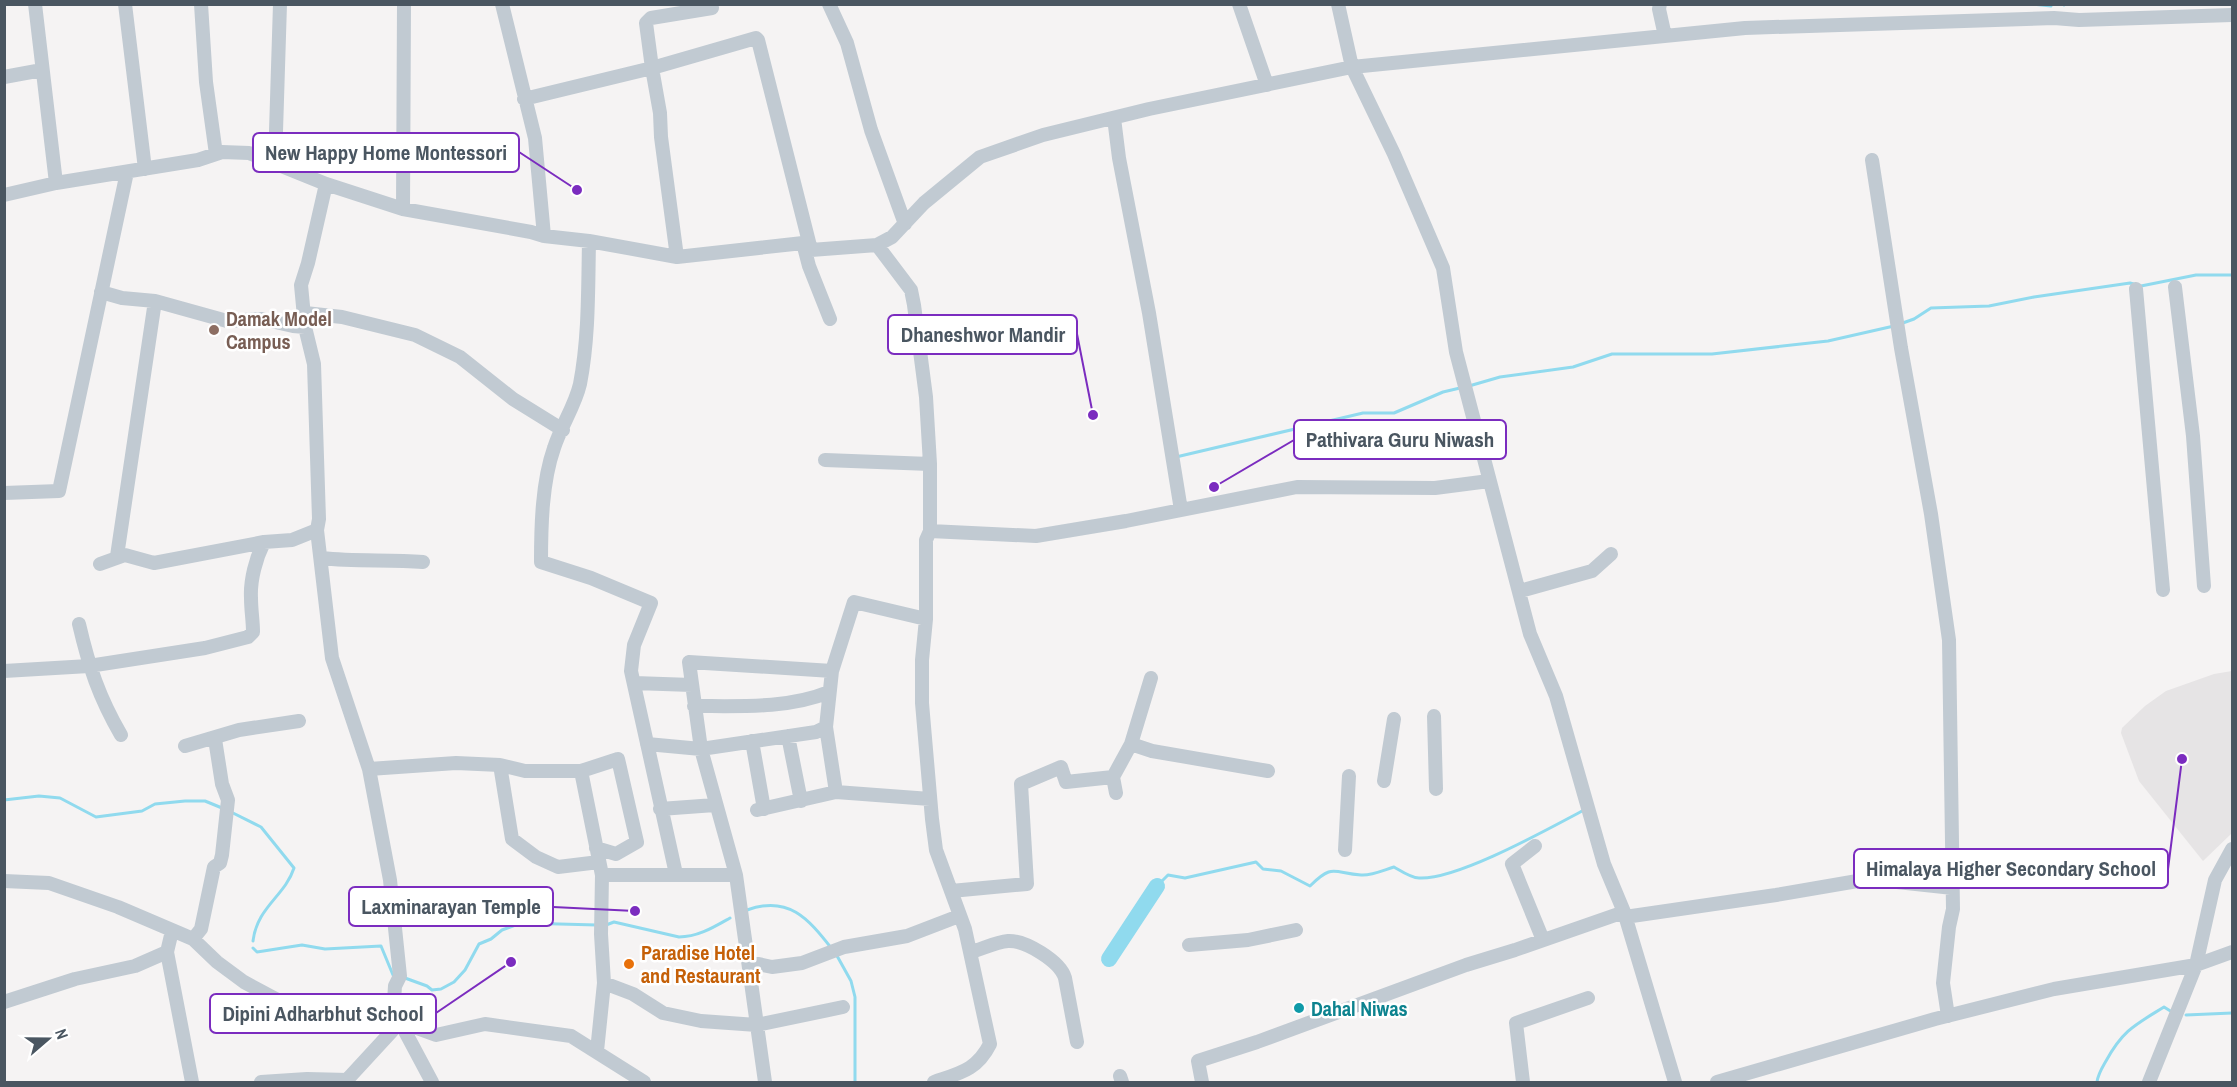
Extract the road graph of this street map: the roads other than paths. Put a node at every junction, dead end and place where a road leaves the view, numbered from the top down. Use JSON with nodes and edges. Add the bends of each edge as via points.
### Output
{"nodes":[{"id":1,"x":35,"y":4,"type":"edge"},
{"id":2,"x":125,"y":4,"type":"edge"},
{"id":3,"x":201,"y":4,"type":"edge"},
{"id":4,"x":280,"y":4,"type":"edge"},
{"id":5,"x":404,"y":4,"type":"edge"},
{"id":6,"x":502,"y":4,"type":"edge"},
{"id":7,"x":829,"y":4,"type":"edge"},
{"id":8,"x":1239,"y":4,"type":"edge"},
{"id":9,"x":1338,"y":4,"type":"edge"},
{"id":10,"x":1660,"y":4,"type":"edge"},
{"id":11,"x":712,"y":8,"type":"dead end"},
{"id":12,"x":2053,"y":11,"type":"edge"},
{"id":13,"x":2232,"y":15,"type":"edge"},
{"id":14,"x":1665,"y":36,"type":"junction"},
{"id":15,"x":1352,"y":67,"type":"junction"},
{"id":16,"x":652,"y":68,"type":"junction"},
{"id":17,"x":42,"y":70,"type":"junction"},
{"id":18,"x":4,"y":77,"type":"edge"},
{"id":19,"x":1268,"y":85,"type":"junction"},
{"id":20,"x":524,"y":99,"type":"junction"},
{"id":21,"x":1114,"y":117,"type":"junction"},
{"id":22,"x":216,"y":154,"type":"junction"},
{"id":23,"x":1872,"y":160,"type":"dead end"},
{"id":24,"x":275,"y":163,"type":"junction"},
{"id":25,"x":144,"y":169,"type":"junction"},
{"id":26,"x":127,"y":171,"type":"junction"},
{"id":27,"x":56,"y":183,"type":"junction"},
{"id":28,"x":326,"y":184,"type":"junction"},
{"id":29,"x":4,"y":195,"type":"edge"},
{"id":30,"x":403,"y":209,"type":"junction"},
{"id":31,"x":905,"y":224,"type":"junction"},
{"id":32,"x":544,"y":236,"type":"junction"},
{"id":33,"x":590,"y":242,"type":"junction"},
{"id":34,"x":877,"y":245,"type":"junction"},
{"id":35,"x":807,"y":247,"type":"junction"},
{"id":36,"x":677,"y":257,"type":"junction"},
{"id":37,"x":2175,"y":286,"type":"dead end"},
{"id":38,"x":2136,"y":289,"type":"dead end"},
{"id":39,"x":102,"y":292,"type":"junction"},
{"id":40,"x":155,"y":302,"type":"junction"},
{"id":41,"x":830,"y":319,"type":"dead end"},
{"id":42,"x":305,"y":320,"type":"junction"},
{"id":43,"x":563,"y":430,"type":"junction"},
{"id":44,"x":825,"y":460,"type":"dead end"},
{"id":45,"x":930,"y":464,"type":"junction"},
{"id":46,"x":1489,"y":481,"type":"junction"},
{"id":47,"x":4,"y":493,"type":"edge"},
{"id":48,"x":1181,"y":510,"type":"junction"},
{"id":49,"x":317,"y":530,"type":"junction"},
{"id":50,"x":930,"y":531,"type":"junction"},
{"id":51,"x":264,"y":542,"type":"junction"},
{"id":52,"x":1611,"y":554,"type":"dead end"},
{"id":53,"x":117,"y":556,"type":"junction"},
{"id":54,"x":322,"y":558,"type":"junction"},
{"id":55,"x":423,"y":562,"type":"dead end"},
{"id":56,"x":100,"y":564,"type":"dead end"},
{"id":57,"x":2204,"y":586,"type":"dead end"},
{"id":58,"x":2163,"y":590,"type":"dead end"},
{"id":59,"x":1520,"y":591,"type":"junction"},
{"id":60,"x":926,"y":619,"type":"junction"},
{"id":61,"x":79,"y":624,"type":"dead end"},
{"id":62,"x":88,"y":666,"type":"junction"},
{"id":63,"x":4,"y":671,"type":"edge"},
{"id":64,"x":832,"y":671,"type":"junction"},
{"id":65,"x":1151,"y":678,"type":"dead end"},
{"id":66,"x":634,"y":683,"type":"junction"},
{"id":67,"x":692,"y":685,"type":"junction"},
{"id":68,"x":829,"y":692,"type":"junction"},
{"id":69,"x":694,"y":706,"type":"junction"},
{"id":70,"x":1434,"y":716,"type":"dead end"},
{"id":71,"x":1394,"y":719,"type":"dead end"},
{"id":72,"x":299,"y":721,"type":"dead end"},
{"id":73,"x":826,"y":727,"type":"junction"},
{"id":74,"x":121,"y":735,"type":"dead end"},
{"id":75,"x":788,"y":736,"type":"junction"},
{"id":76,"x":215,"y":739,"type":"junction"},
{"id":77,"x":752,"y":741,"type":"junction"},
{"id":78,"x":647,"y":744,"type":"junction"},
{"id":79,"x":1131,"y":744,"type":"junction"},
{"id":80,"x":185,"y":746,"type":"dead end"},
{"id":81,"x":701,"y":749,"type":"junction"},
{"id":82,"x":500,"y":765,"type":"junction"},
{"id":83,"x":369,"y":769,"type":"junction"},
{"id":84,"x":581,"y":771,"type":"junction"},
{"id":85,"x":1268,"y":771,"type":"dead end"},
{"id":86,"x":1349,"y":776,"type":"dead end"},
{"id":87,"x":1113,"y":777,"type":"junction"},
{"id":88,"x":1384,"y":781,"type":"dead end"},
{"id":89,"x":1436,"y":789,"type":"dead end"},
{"id":90,"x":836,"y":792,"type":"junction"},
{"id":91,"x":1116,"y":793,"type":"dead end"},
{"id":92,"x":930,"y":799,"type":"junction"},
{"id":93,"x":801,"y":801,"type":"junction"},
{"id":94,"x":715,"y":805,"type":"junction"},
{"id":95,"x":660,"y":809,"type":"junction"},
{"id":96,"x":1535,"y":846,"type":"dead end"},
{"id":97,"x":2232,"y":849,"type":"edge"},
{"id":98,"x":1345,"y":850,"type":"dead end"},
{"id":99,"x":599,"y":862,"type":"junction"},
{"id":100,"x":676,"y":874,"type":"junction"},
{"id":101,"x":736,"y":875,"type":"junction"},
{"id":102,"x":4,"y":881,"type":"edge"},
{"id":103,"x":1953,"y":888,"type":"junction"},
{"id":104,"x":951,"y":891,"type":"junction"},
{"id":105,"x":1624,"y":914,"type":"junction"},
{"id":106,"x":959,"y":916,"type":"junction"},
{"id":107,"x":1296,"y":930,"type":"dead end"},
{"id":108,"x":172,"y":931,"type":"junction"},
{"id":109,"x":193,"y":939,"type":"junction"},
{"id":110,"x":1543,"y":940,"type":"junction"},
{"id":111,"x":1189,"y":945,"type":"dead end"},
{"id":112,"x":167,"y":952,"type":"junction"},
{"id":113,"x":971,"y":952,"type":"junction"},
{"id":114,"x":2232,"y":952,"type":"edge"},
{"id":115,"x":749,"y":962,"type":"junction"},
{"id":116,"x":2196,"y":965,"type":"junction"},
{"id":117,"x":604,"y":983,"type":"junction"},
{"id":118,"x":1588,"y":998,"type":"dead end"},
{"id":119,"x":4,"y":1002,"type":"edge"},
{"id":120,"x":843,"y":1008,"type":"dead end"},
{"id":121,"x":1948,"y":1016,"type":"junction"},
{"id":122,"x":396,"y":1021,"type":"junction"},
{"id":123,"x":757,"y":1024,"type":"junction"},
{"id":124,"x":1077,"y":1042,"type":"dead end"},
{"id":125,"x":597,"y":1051,"type":"junction"},
{"id":126,"x":346,"y":1081,"type":"edge"},
{"id":127,"x":192,"y":1083,"type":"edge"},
{"id":128,"x":261,"y":1083,"type":"edge"},
{"id":129,"x":432,"y":1083,"type":"edge"},
{"id":130,"x":644,"y":1083,"type":"edge"},
{"id":131,"x":765,"y":1083,"type":"edge"},
{"id":132,"x":934,"y":1083,"type":"edge"},
{"id":133,"x":1202,"y":1083,"type":"edge"},
{"id":134,"x":1523,"y":1083,"type":"edge"},
{"id":135,"x":1675,"y":1083,"type":"edge"},
{"id":136,"x":1717,"y":1083,"type":"edge"},
{"id":137,"x":2149,"y":1083,"type":"edge"}],
"edges":[{"from":1,"to":17,"type":"street"},
{"from":2,"to":25,"type":"street"},
{"from":3,"to":22,"type":"street"},
{"from":4,"to":24,"type":"street"},
{"from":5,"to":30,"type":"street"},
{"from":6,"to":20,"type":"street"},
{"from":7,"to":31,"type":"street","via":[[847,43],[871,130]]},
{"from":8,"to":19,"type":"street"},
{"from":9,"to":15,"type":"street"},
{"from":10,"to":14,"type":"street"},
{"from":11,"to":16,"type":"street","via":[[651,18],[646,23]]},
{"from":12,"to":13,"type":"street","via":[[2079,21]]},
{"from":12,"to":14,"type":"street"},
{"from":14,"to":15,"type":"street"},
{"from":15,"to":19,"type":"street"},
{"from":15,"to":46,"type":"street","via":[[1443,268],[1456,352]]},
{"from":16,"to":20,"type":"street"},
{"from":16,"to":35,"type":"street","via":[[758,40]]},
{"from":16,"to":36,"type":"street"},
{"from":17,"to":18,"type":"street"},
{"from":17,"to":27,"type":"street"},
{"from":19,"to":21,"type":"street"},
{"from":20,"to":32,"type":"street","via":[[535,138]]},
{"from":21,"to":31,"type":"street","via":[[1043,135],[980,157],[924,203]]},
{"from":21,"to":48,"type":"street"},
{"from":22,"to":24,"type":"street","via":[[249,153]]},
{"from":22,"to":25,"type":"street"},
{"from":23,"to":103,"type":"street","via":[[1949,640]]},
{"from":24,"to":28,"type":"street"},
{"from":25,"to":26,"type":"street"},
{"from":26,"to":27,"type":"street"},
{"from":26,"to":39,"type":"street"},
{"from":27,"to":29,"type":"street"},
{"from":28,"to":30,"type":"street"},
{"from":28,"to":42,"type":"street","via":[[301,285]]},
{"from":30,"to":32,"type":"street"},
{"from":31,"to":34,"type":"street"},
{"from":32,"to":33,"type":"street"},
{"from":33,"to":36,"type":"street"},
{"from":33,"to":43,"type":"street","via":[[586,342],[579,386]]},
{"from":34,"to":35,"type":"street"},
{"from":34,"to":45,"type":"street","via":[[911,290],[926,397]]},
{"from":35,"to":36,"type":"street"},
{"from":35,"to":41,"type":"street","via":[[809,266]]},
{"from":37,"to":57,"type":"street","via":[[2193,436]]},
{"from":38,"to":58,"type":"street"},
{"from":39,"to":40,"type":"street"},
{"from":39,"to":47,"type":"street","via":[[59,491]]},
{"from":40,"to":42,"type":"street","via":[[227,321],[262,319],[293,326]]},
{"from":40,"to":53,"type":"street"},
{"from":42,"to":43,"type":"street","via":[[342,317],[415,335],[460,357],[513,399]]},
{"from":42,"to":49,"type":"street","via":[[314,364]]},
{"from":43,"to":66,"type":"street","via":[[554,447],[546,488],[541,562],[651,603],[634,645]]},
{"from":44,"to":45,"type":"street"},
{"from":45,"to":50,"type":"street"},
{"from":46,"to":48,"type":"street","via":[[1435,488],[1297,487]]},
{"from":46,"to":59,"type":"street"},
{"from":48,"to":50,"type":"street","via":[[1036,536]]},
{"from":49,"to":51,"type":"street","via":[[292,540]]},
{"from":49,"to":54,"type":"street"},
{"from":50,"to":60,"type":"street","via":[[926,540]]},
{"from":51,"to":53,"type":"street","via":[[154,563]]},
{"from":51,"to":62,"type":"street","via":[[256,563],[251,600],[253,632],[248,637],[205,648]]},
{"from":52,"to":59,"type":"street","via":[[1592,571]]},
{"from":53,"to":56,"type":"street"},
{"from":54,"to":55,"type":"street"},
{"from":54,"to":83,"type":"street","via":[[332,658]]},
{"from":59,"to":105,"type":"street","via":[[1530,634],[1556,696],[1604,864]]},
{"from":60,"to":64,"type":"street","via":[[854,602]]},
{"from":60,"to":92,"type":"street","via":[[922,703]]},
{"from":61,"to":62,"type":"street"},
{"from":62,"to":63,"type":"street"},
{"from":62,"to":74,"type":"street"},
{"from":64,"to":67,"type":"street","via":[[688,662]]},
{"from":64,"to":68,"type":"street"},
{"from":65,"to":79,"type":"street"},
{"from":66,"to":67,"type":"street"},
{"from":66,"to":78,"type":"street"},
{"from":67,"to":69,"type":"street"},
{"from":68,"to":69,"type":"street","via":[[812,699]]},
{"from":68,"to":73,"type":"street"},
{"from":69,"to":81,"type":"street"},
{"from":70,"to":89,"type":"street"},
{"from":71,"to":88,"type":"street"},
{"from":72,"to":76,"type":"street","via":[[239,730]]},
{"from":73,"to":75,"type":"street"},
{"from":73,"to":90,"type":"street"},
{"from":75,"to":77,"type":"street"},
{"from":75,"to":93,"type":"street"},
{"from":76,"to":80,"type":"street"},
{"from":76,"to":109,"type":"street","via":[[228,800],[222,855],[214,867],[201,929]]},
{"from":77,"to":81,"type":"street"},
{"from":77,"to":93,"type":"street","via":[[760,809]]},
{"from":78,"to":81,"type":"street"},
{"from":78,"to":95,"type":"street"},
{"from":79,"to":85,"type":"street"},
{"from":79,"to":87,"type":"street"},
{"from":81,"to":94,"type":"street"},
{"from":82,"to":83,"type":"street","via":[[456,763]]},
{"from":82,"to":84,"type":"street","via":[[525,771]]},
{"from":82,"to":99,"type":"street","via":[[512,839],[558,867]]},
{"from":83,"to":122,"type":"street","via":[[390,880],[400,963]]},
{"from":84,"to":99,"type":"street"},
{"from":84,"to":99,"type":"street","via":[[618,759],[637,842]]},
{"from":86,"to":98,"type":"street"},
{"from":87,"to":91,"type":"street"},
{"from":87,"to":104,"type":"street","via":[[1066,782],[1061,767],[1021,784],[1027,884]]},
{"from":90,"to":92,"type":"street"},
{"from":90,"to":93,"type":"street"},
{"from":92,"to":104,"type":"street","via":[[936,850]]},
{"from":94,"to":95,"type":"street"},
{"from":94,"to":101,"type":"street"},
{"from":95,"to":100,"type":"street"},
{"from":96,"to":110,"type":"street","via":[[1512,864]]},
{"from":97,"to":116,"type":"street","via":[[2215,880]]},
{"from":99,"to":100,"type":"street"},
{"from":99,"to":117,"type":"street"},
{"from":100,"to":101,"type":"street"},
{"from":101,"to":115,"type":"street"},
{"from":102,"to":108,"type":"street","via":[[49,883]]},
{"from":103,"to":105,"type":"street","via":[[1869,879]]},
{"from":103,"to":121,"type":"street","via":[[1943,983]]},
{"from":104,"to":106,"type":"street"},
{"from":105,"to":110,"type":"street"},
{"from":105,"to":135,"type":"street"},
{"from":106,"to":113,"type":"street"},
{"from":106,"to":115,"type":"street","via":[[907,936],[844,947],[802,963],[772,967]]},
{"from":107,"to":111,"type":"street","via":[[1248,940]]},
{"from":108,"to":109,"type":"street"},
{"from":108,"to":112,"type":"street"},
{"from":109,"to":122,"type":"street","via":[[244,982],[300,1012]]},
{"from":110,"to":133,"type":"street","via":[[1198,1060]]},
{"from":112,"to":119,"type":"street","via":[[135,966],[75,979]]},
{"from":112,"to":127,"type":"street"},
{"from":113,"to":124,"type":"street","via":[[1008,941],[1054,961],[1063,970]]},
{"from":113,"to":132,"type":"street","via":[[990,1044],[982,1059],[970,1068]]},
{"from":114,"to":116,"type":"street"},
{"from":115,"to":123,"type":"street"},
{"from":116,"to":121,"type":"street","via":[[2054,989]]},
{"from":116,"to":137,"type":"street"},
{"from":117,"to":123,"type":"street","via":[[633,994],[663,1013],[701,1021]]},
{"from":117,"to":125,"type":"street"},
{"from":118,"to":134,"type":"street","via":[[1516,1023]]},
{"from":120,"to":123,"type":"street"},
{"from":121,"to":136,"type":"street"},
{"from":122,"to":125,"type":"street","via":[[436,1035],[485,1024],[571,1036]]},
{"from":122,"to":126,"type":"street","via":[[392,1031]]},
{"from":122,"to":129,"type":"street"},
{"from":123,"to":131,"type":"street"},
{"from":125,"to":130,"type":"street"},
{"from":126,"to":128,"type":"street"}]}
